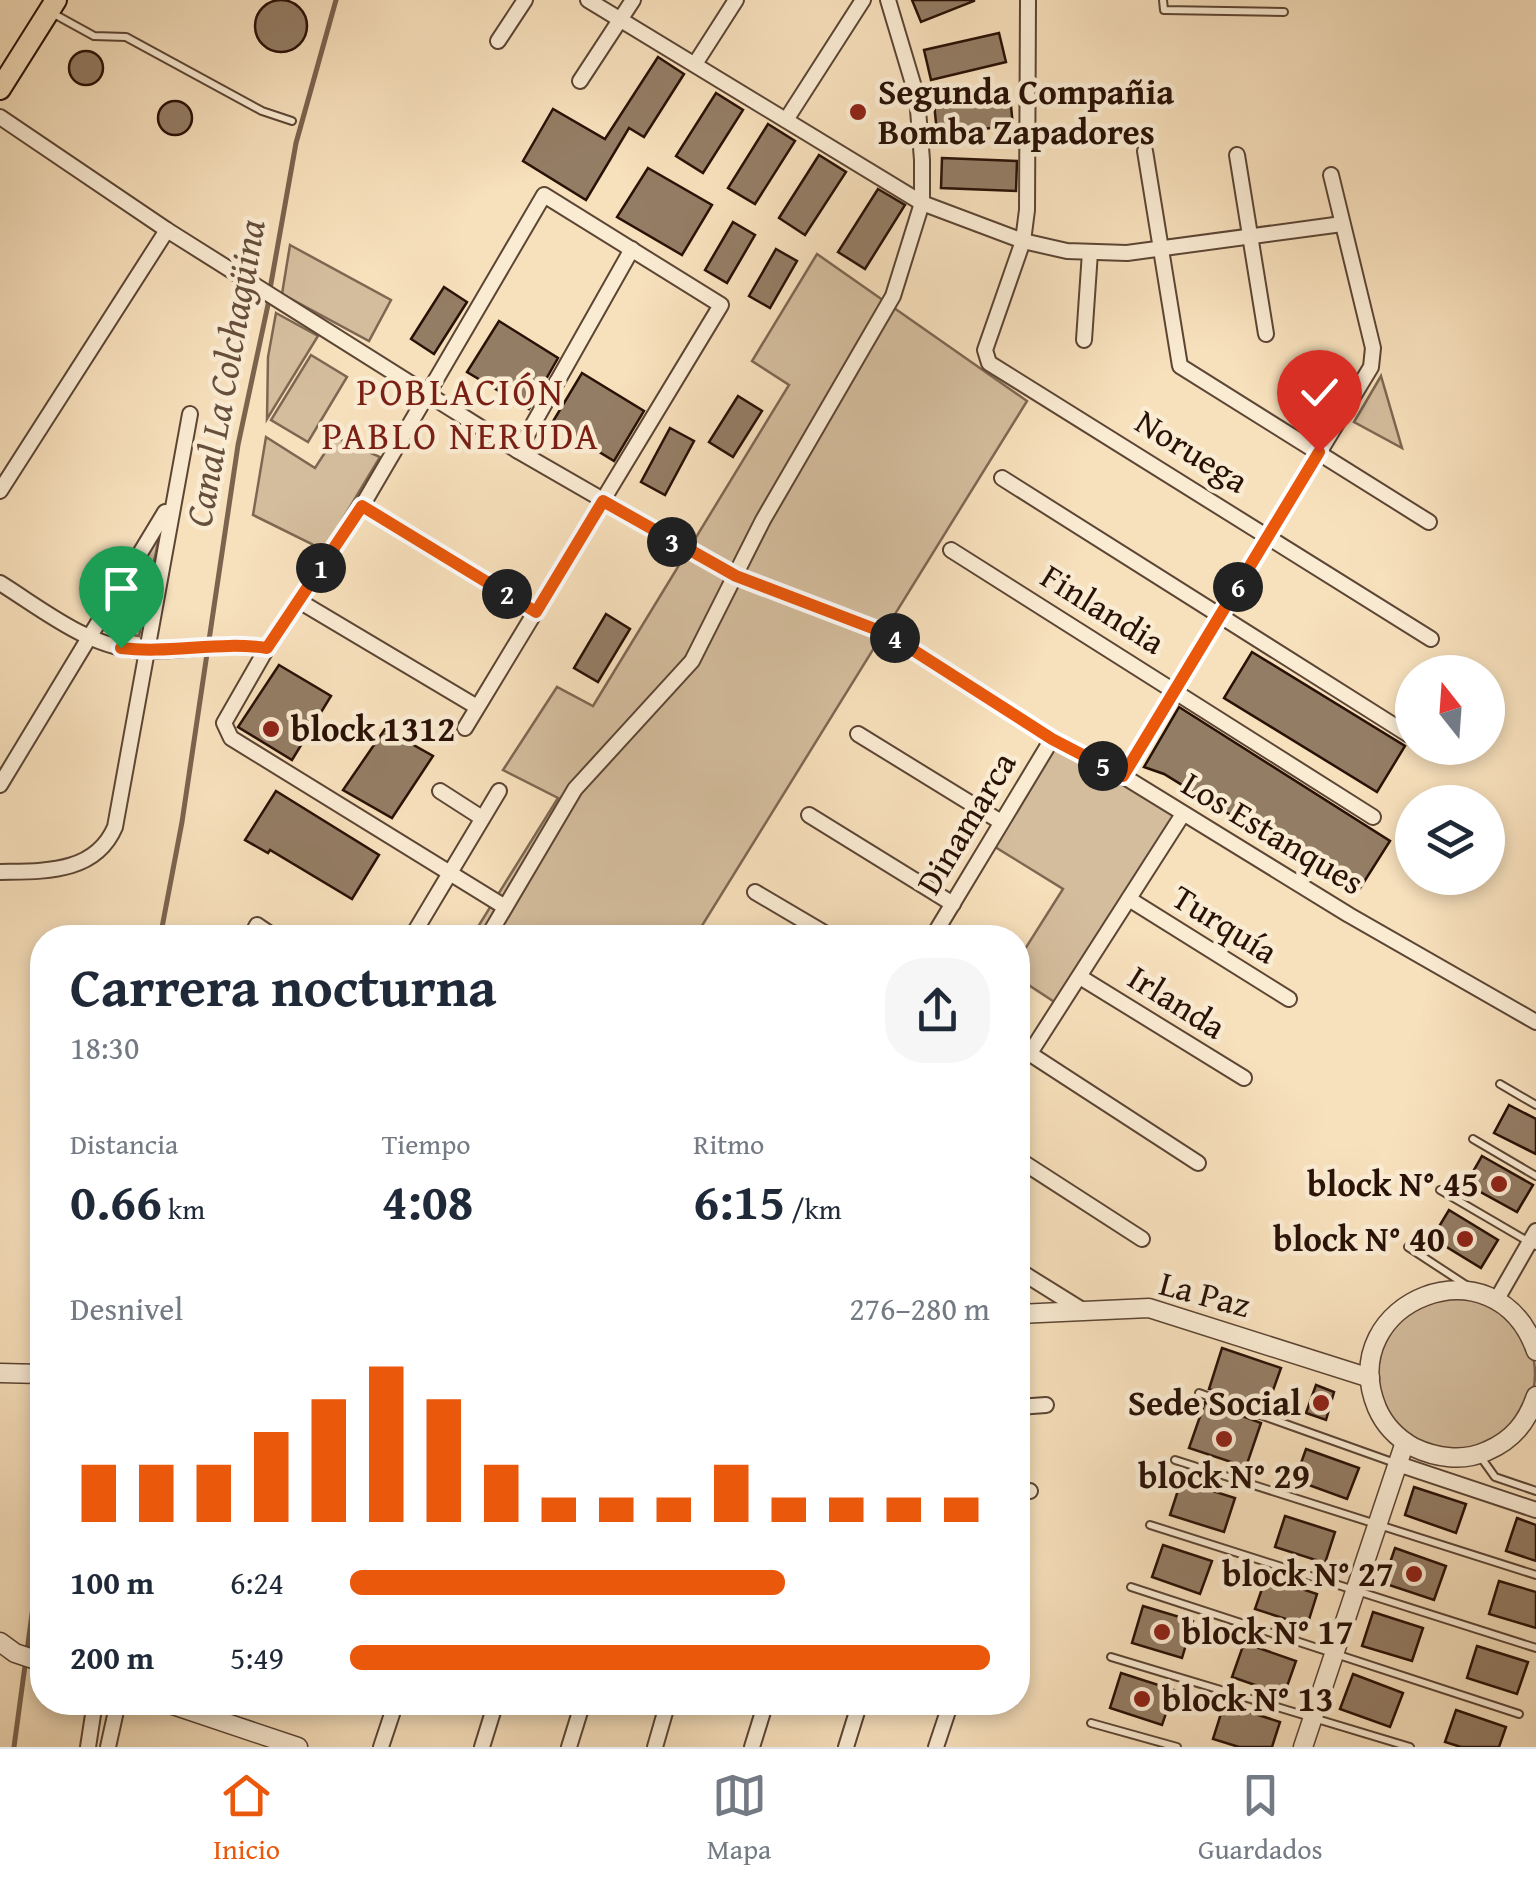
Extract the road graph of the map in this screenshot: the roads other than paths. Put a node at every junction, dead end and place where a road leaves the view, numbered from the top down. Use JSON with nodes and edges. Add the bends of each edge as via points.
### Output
{"nodes":[{"id":1,"x":525,"y":0,"type":"edge"},
{"id":2,"x":588,"y":0,"type":"edge"},
{"id":3,"x":633,"y":0,"type":"edge"},
{"id":4,"x":736,"y":0,"type":"edge"},
{"id":5,"x":864,"y":0,"type":"edge"},
{"id":6,"x":888,"y":0,"type":"edge"},
{"id":7,"x":1028,"y":0,"type":"edge"},
{"id":8,"x":1164,"y":0,"type":"edge"},
{"id":9,"x":52,"y":6,"type":"edge"},
{"id":10,"x":1284,"y":12,"type":"dead end"},
{"id":11,"x":620,"y":20,"type":"junction"},
{"id":12,"x":498,"y":42,"type":"dead end"},
{"id":13,"x":694,"y":64,"type":"junction"},
{"id":14,"x":580,"y":81,"type":"dead end"},
{"id":15,"x":0,"y":89,"type":"edge"},
{"id":16,"x":0,"y":116,"type":"edge"},
{"id":17,"x":292,"y":120,"type":"dead end"},
{"id":18,"x":786,"y":120,"type":"junction"},
{"id":19,"x":1145,"y":151,"type":"dead end"},
{"id":20,"x":1237,"y":156,"type":"dead end"},
{"id":21,"x":1330,"y":175,"type":"dead end"},
{"id":22,"x":922,"y":203,"type":"junction"},
{"id":23,"x":1342,"y":224,"type":"junction"},
{"id":24,"x":167,"y":230,"type":"junction"},
{"id":25,"x":1250,"y":237,"type":"junction"},
{"id":26,"x":1023,"y":242,"type":"junction"},
{"id":27,"x":632,"y":249,"type":"junction"},
{"id":28,"x":1160,"y":250,"type":"junction"},
{"id":29,"x":1090,"y":252,"type":"junction"},
{"id":30,"x":1266,"y":334,"type":"dead end"},
{"id":31,"x":1084,"y":340,"type":"dead end"},
{"id":32,"x":425,"y":394,"type":"junction"},
{"id":33,"x":190,"y":414,"type":"dead end"},
{"id":34,"x":518,"y":451,"type":"junction"},
{"id":35,"x":1319,"y":452,"type":"junction"},
{"id":36,"x":1002,"y":478,"type":"dead end"},
{"id":37,"x":0,"y":490,"type":"edge"},
{"id":38,"x":603,"y":501,"type":"junction"},
{"id":39,"x":170,"y":503,"type":"junction"},
{"id":40,"x":362,"y":506,"type":"junction"},
{"id":41,"x":1428,"y":522,"type":"dead end"},
{"id":42,"x":1271,"y":536,"type":"junction"},
{"id":43,"x":951,"y":550,"type":"dead end"},
{"id":44,"x":736,"y":576,"type":"junction"},
{"id":45,"x":0,"y":583,"type":"edge"},
{"id":46,"x":299,"y":601,"type":"junction"},
{"id":47,"x":536,"y":612,"type":"junction"},
{"id":48,"x":1220,"y":615,"type":"junction"},
{"id":49,"x":91,"y":640,"type":"junction"},
{"id":50,"x":1431,"y":640,"type":"dead end"},
{"id":51,"x":267,"y":648,"type":"junction"},
{"id":52,"x":148,"y":651,"type":"junction"},
{"id":53,"x":1174,"y":688,"type":"junction"},
{"id":54,"x":477,"y":707,"type":"junction"},
{"id":55,"x":1395,"y":726,"type":"edge"},
{"id":56,"x":465,"y":728,"type":"dead end"},
{"id":57,"x":858,"y":734,"type":"dead end"},
{"id":58,"x":1052,"y":739,"type":"junction"},
{"id":59,"x":1123,"y":776,"type":"junction"},
{"id":60,"x":0,"y":785,"type":"edge"},
{"id":61,"x":499,"y":791,"type":"dead end"},
{"id":62,"x":440,"y":792,"type":"dead end"},
{"id":63,"x":1183,"y":814,"type":"junction"},
{"id":64,"x":809,"y":815,"type":"dead end"},
{"id":65,"x":1373,"y":817,"type":"dead end"},
{"id":66,"x":482,"y":818,"type":"junction"},
{"id":67,"x":1001,"y":822,"type":"junction"},
{"id":68,"x":0,"y":872,"type":"edge"},
{"id":69,"x":450,"y":872,"type":"junction"},
{"id":70,"x":755,"y":892,"type":"dead end"},
{"id":71,"x":1129,"y":900,"type":"junction"},
{"id":72,"x":953,"y":904,"type":"junction"},
{"id":73,"x":505,"y":907,"type":"junction"},
{"id":74,"x":419,"y":925,"type":"edge"},
{"id":75,"x":495,"y":925,"type":"edge"},
{"id":76,"x":811,"y":925,"type":"edge"},
{"id":77,"x":940,"y":925,"type":"edge"},
{"id":78,"x":1080,"y":978,"type":"junction"},
{"id":79,"x":1289,"y":1000,"type":"dead end"},
{"id":80,"x":1536,"y":1022,"type":"edge"},
{"id":81,"x":1030,"y":1042,"type":"edge"},
{"id":82,"x":1030,"y":1054,"type":"edge"},
{"id":83,"x":1244,"y":1078,"type":"dead end"},
{"id":84,"x":1500,"y":1084,"type":"dead end"},
{"id":85,"x":1536,"y":1104,"type":"edge"},
{"id":86,"x":1473,"y":1139,"type":"dead end"},
{"id":87,"x":1198,"y":1163,"type":"dead end"},
{"id":88,"x":1030,"y":1167,"type":"edge"},
{"id":89,"x":1536,"y":1176,"type":"edge"},
{"id":90,"x":1440,"y":1190,"type":"dead end"},
{"id":91,"x":1142,"y":1238,"type":"dead end"},
{"id":92,"x":1534,"y":1240,"type":"edge"},
{"id":93,"x":1408,"y":1247,"type":"dead end"},
{"id":94,"x":1030,"y":1277,"type":"edge"},
{"id":95,"x":1472,"y":1292,"type":"junction"},
{"id":96,"x":1497,"y":1300,"type":"junction"},
{"id":97,"x":1079,"y":1308,"type":"junction"},
{"id":98,"x":1030,"y":1313,"type":"edge"},
{"id":99,"x":1533,"y":1333,"type":"edge"},
{"id":100,"x":1536,"y":1351,"type":"edge"},
{"id":101,"x":0,"y":1373,"type":"edge"},
{"id":102,"x":30,"y":1374,"type":"edge"},
{"id":103,"x":1370,"y":1378,"type":"junction"},
{"id":104,"x":1199,"y":1393,"type":"dead end"},
{"id":105,"x":1536,"y":1396,"type":"edge"},
{"id":106,"x":1046,"y":1405,"type":"dead end"},
{"id":107,"x":1030,"y":1406,"type":"edge"},
{"id":108,"x":1533,"y":1416,"type":"edge"},
{"id":109,"x":1405,"y":1442,"type":"junction"},
{"id":110,"x":1480,"y":1455,"type":"junction"},
{"id":111,"x":1175,"y":1460,"type":"dead end"},
{"id":112,"x":1398,"y":1464,"type":"junction"},
{"id":113,"x":1536,"y":1491,"type":"edge"},
{"id":114,"x":1536,"y":1510,"type":"edge"},
{"id":115,"x":1150,"y":1525,"type":"dead end"},
{"id":116,"x":1377,"y":1525,"type":"junction"},
{"id":117,"x":1536,"y":1574,"type":"edge"},
{"id":118,"x":1131,"y":1587,"type":"dead end"},
{"id":119,"x":1356,"y":1589,"type":"junction"},
{"id":120,"x":0,"y":1642,"type":"edge"},
{"id":121,"x":1536,"y":1648,"type":"edge"},
{"id":122,"x":1111,"y":1656,"type":"dead end"},
{"id":123,"x":1334,"y":1656,"type":"junction"},
{"id":124,"x":30,"y":1659,"type":"edge"},
{"id":125,"x":1519,"y":1714,"type":"dead end"},
{"id":126,"x":93,"y":1715,"type":"edge"},
{"id":127,"x":115,"y":1715,"type":"edge"},
{"id":128,"x":219,"y":1715,"type":"edge"},
{"id":129,"x":392,"y":1715,"type":"edge"},
{"id":130,"x":492,"y":1715,"type":"edge"},
{"id":131,"x":579,"y":1715,"type":"edge"},
{"id":132,"x":664,"y":1715,"type":"edge"},
{"id":133,"x":762,"y":1715,"type":"edge"},
{"id":134,"x":856,"y":1715,"type":"edge"},
{"id":135,"x":947,"y":1715,"type":"edge"},
{"id":136,"x":1313,"y":1717,"type":"junction"},
{"id":137,"x":1091,"y":1722,"type":"dead end"},
{"id":138,"x":88,"y":1747,"type":"edge"},
{"id":139,"x":108,"y":1747,"type":"edge"},
{"id":140,"x":298,"y":1747,"type":"edge"},
{"id":141,"x":381,"y":1747,"type":"edge"},
{"id":142,"x":482,"y":1747,"type":"edge"},
{"id":143,"x":569,"y":1747,"type":"edge"},
{"id":144,"x":655,"y":1747,"type":"edge"},
{"id":145,"x":752,"y":1747,"type":"edge"},
{"id":146,"x":846,"y":1747,"type":"edge"},
{"id":147,"x":936,"y":1747,"type":"edge"},
{"id":148,"x":1177,"y":1747,"type":"edge"},
{"id":149,"x":1303,"y":1747,"type":"edge"},
{"id":150,"x":1410,"y":1747,"type":"edge"}],
"edges":[{"from":1,"to":12,"type":"street"},
{"from":2,"to":11,"type":"street"},
{"from":3,"to":11,"type":"street"},
{"from":4,"to":13,"type":"street"},
{"from":5,"to":18,"type":"street"},
{"from":6,"to":22,"type":"street","via":[[917,97]]},
{"from":7,"to":26,"type":"street","via":[[1030,152]]},
{"from":8,"to":10,"type":"lane","via":[[1164,10]]},
{"from":9,"to":15,"type":"main road"},
{"from":9,"to":17,"type":"lane","via":[[94,36],[126,37]]},
{"from":11,"to":13,"type":"street"},
{"from":11,"to":14,"type":"street"},
{"from":13,"to":18,"type":"street"},
{"from":16,"to":24,"type":"street","name":"Los Estanques"},
{"from":18,"to":22,"type":"street"},
{"from":19,"to":28,"type":"street"},
{"from":20,"to":25,"type":"street"},
{"from":21,"to":23,"type":"street"},
{"from":22,"to":26,"type":"street"},
{"from":22,"to":44,"type":"street","via":[[880,324]]},
{"from":23,"to":25,"type":"street"},
{"from":23,"to":35,"type":"street","via":[[1373,356]]},
{"from":24,"to":32,"type":"street","name":"Los Estanques"},
{"from":24,"to":37,"type":"street"},
{"from":25,"to":28,"type":"street"},
{"from":25,"to":30,"type":"street"},
{"from":26,"to":29,"type":"street"},
{"from":26,"to":42,"type":"street","name":"Noruega","via":[[989,363]]},
{"from":27,"to":32,"type":"street","via":[[544,195]]},
{"from":27,"to":34,"type":"street"},
{"from":27,"to":38,"type":"street","via":[[721,305]]},
{"from":28,"to":29,"type":"street"},
{"from":28,"to":35,"type":"street","via":[[1176,360]]},
{"from":29,"to":31,"type":"street"},
{"from":32,"to":34,"type":"street","name":"Los Estanques"},
{"from":32,"to":40,"type":"street"},
{"from":33,"to":39,"type":"street"},
{"from":34,"to":38,"type":"street","name":"Los Estanques"},
{"from":35,"to":41,"type":"street"},
{"from":35,"to":42,"type":"street"},
{"from":36,"to":48,"type":"street"},
{"from":38,"to":44,"type":"street","name":"Los Estanques"},
{"from":38,"to":47,"type":"street"},
{"from":39,"to":49,"type":"street"},
{"from":39,"to":52,"type":"street"},
{"from":40,"to":46,"type":"street"},
{"from":40,"to":47,"type":"street"},
{"from":42,"to":48,"type":"street"},
{"from":42,"to":50,"type":"street","name":"Noruega"},
{"from":43,"to":53,"type":"street","name":"Finlandia"},
{"from":44,"to":58,"type":"street","name":"Los Estanques","via":[[888,634]]},
{"from":44,"to":73,"type":"street","via":[[692,661],[574,788]]},
{"from":45,"to":49,"type":"street"},
{"from":46,"to":51,"type":"street"},
{"from":46,"to":54,"type":"street"},
{"from":47,"to":54,"type":"street"},
{"from":48,"to":53,"type":"street"},
{"from":48,"to":55,"type":"street"},
{"from":49,"to":52,"type":"street"},
{"from":49,"to":60,"type":"street"},
{"from":51,"to":52,"type":"street","via":[[235,643]]},
{"from":51,"to":69,"type":"street","via":[[228,711],[225,731]]},
{"from":52,"to":68,"type":"street","via":[[110,839],[74,866]]},
{"from":53,"to":59,"type":"street"},
{"from":53,"to":65,"type":"street","name":"Finlandia"},
{"from":54,"to":56,"type":"street"},
{"from":57,"to":67,"type":"street"},
{"from":58,"to":59,"type":"street","name":"Los Estanques"},
{"from":58,"to":67,"type":"street","name":"Dinamarca"},
{"from":59,"to":63,"type":"street","name":"Los Estanques"},
{"from":61,"to":66,"type":"street"},
{"from":62,"to":66,"type":"street"},
{"from":63,"to":71,"type":"street"},
{"from":63,"to":80,"type":"street","name":"Los Estanques"},
{"from":64,"to":72,"type":"street"},
{"from":66,"to":69,"type":"street"},
{"from":67,"to":72,"type":"street","name":"Dinamarca"},
{"from":69,"to":73,"type":"street"},
{"from":69,"to":74,"type":"street"},
{"from":70,"to":76,"type":"street"},
{"from":71,"to":78,"type":"street"},
{"from":71,"to":79,"type":"street","name":"Turquía"},
{"from":72,"to":77,"type":"street","name":"Dinamarca"},
{"from":73,"to":75,"type":"street"},
{"from":78,"to":81,"type":"street"},
{"from":78,"to":83,"type":"street","name":"Irlanda"},
{"from":82,"to":87,"type":"street"},
{"from":84,"to":85,"type":"lane"},
{"from":86,"to":89,"type":"lane"},
{"from":88,"to":91,"type":"street"},
{"from":90,"to":92,"type":"lane"},
{"from":92,"to":96,"type":"street"},
{"from":93,"to":95,"type":"lane"},
{"from":94,"to":97,"type":"street"},
{"from":95,"to":96,"type":"street"},
{"from":95,"to":103,"type":"street","via":[[1431,1292],[1406,1304],[1385,1324]]},
{"from":96,"to":99,"type":"street"},
{"from":97,"to":98,"type":"street","name":"La Paz"},
{"from":97,"to":103,"type":"street","name":"La Paz","via":[[1148,1308]]},
{"from":99,"to":100,"type":"street"},
{"from":101,"to":102,"type":"street"},
{"from":103,"to":109,"type":"street","via":[[1380,1414]]},
{"from":104,"to":112,"type":"lane"},
{"from":105,"to":108,"type":"street"},
{"from":106,"to":107,"type":"street"},
{"from":108,"to":110,"type":"street"},
{"from":109,"to":110,"type":"street","via":[[1441,1456]]},
{"from":109,"to":112,"type":"street"},
{"from":110,"to":113,"type":"lane","via":[[1496,1477]]},
{"from":111,"to":116,"type":"lane"},
{"from":112,"to":114,"type":"street"},
{"from":112,"to":116,"type":"street"},
{"from":115,"to":119,"type":"lane"},
{"from":116,"to":117,"type":"lane"},
{"from":116,"to":119,"type":"street"},
{"from":118,"to":123,"type":"lane"},
{"from":119,"to":121,"type":"lane"},
{"from":119,"to":123,"type":"street"},
{"from":120,"to":124,"type":"street"},
{"from":122,"to":136,"type":"lane"},
{"from":123,"to":125,"type":"lane"},
{"from":123,"to":136,"type":"street"},
{"from":126,"to":138,"type":"street"},
{"from":127,"to":139,"type":"street"},
{"from":128,"to":140,"type":"street"},
{"from":129,"to":141,"type":"street"},
{"from":130,"to":142,"type":"street"},
{"from":131,"to":143,"type":"street"},
{"from":132,"to":144,"type":"street"},
{"from":133,"to":145,"type":"street"},
{"from":134,"to":146,"type":"street"},
{"from":135,"to":147,"type":"street"},
{"from":136,"to":149,"type":"street"},
{"from":136,"to":150,"type":"lane"},
{"from":137,"to":148,"type":"lane"}]}
